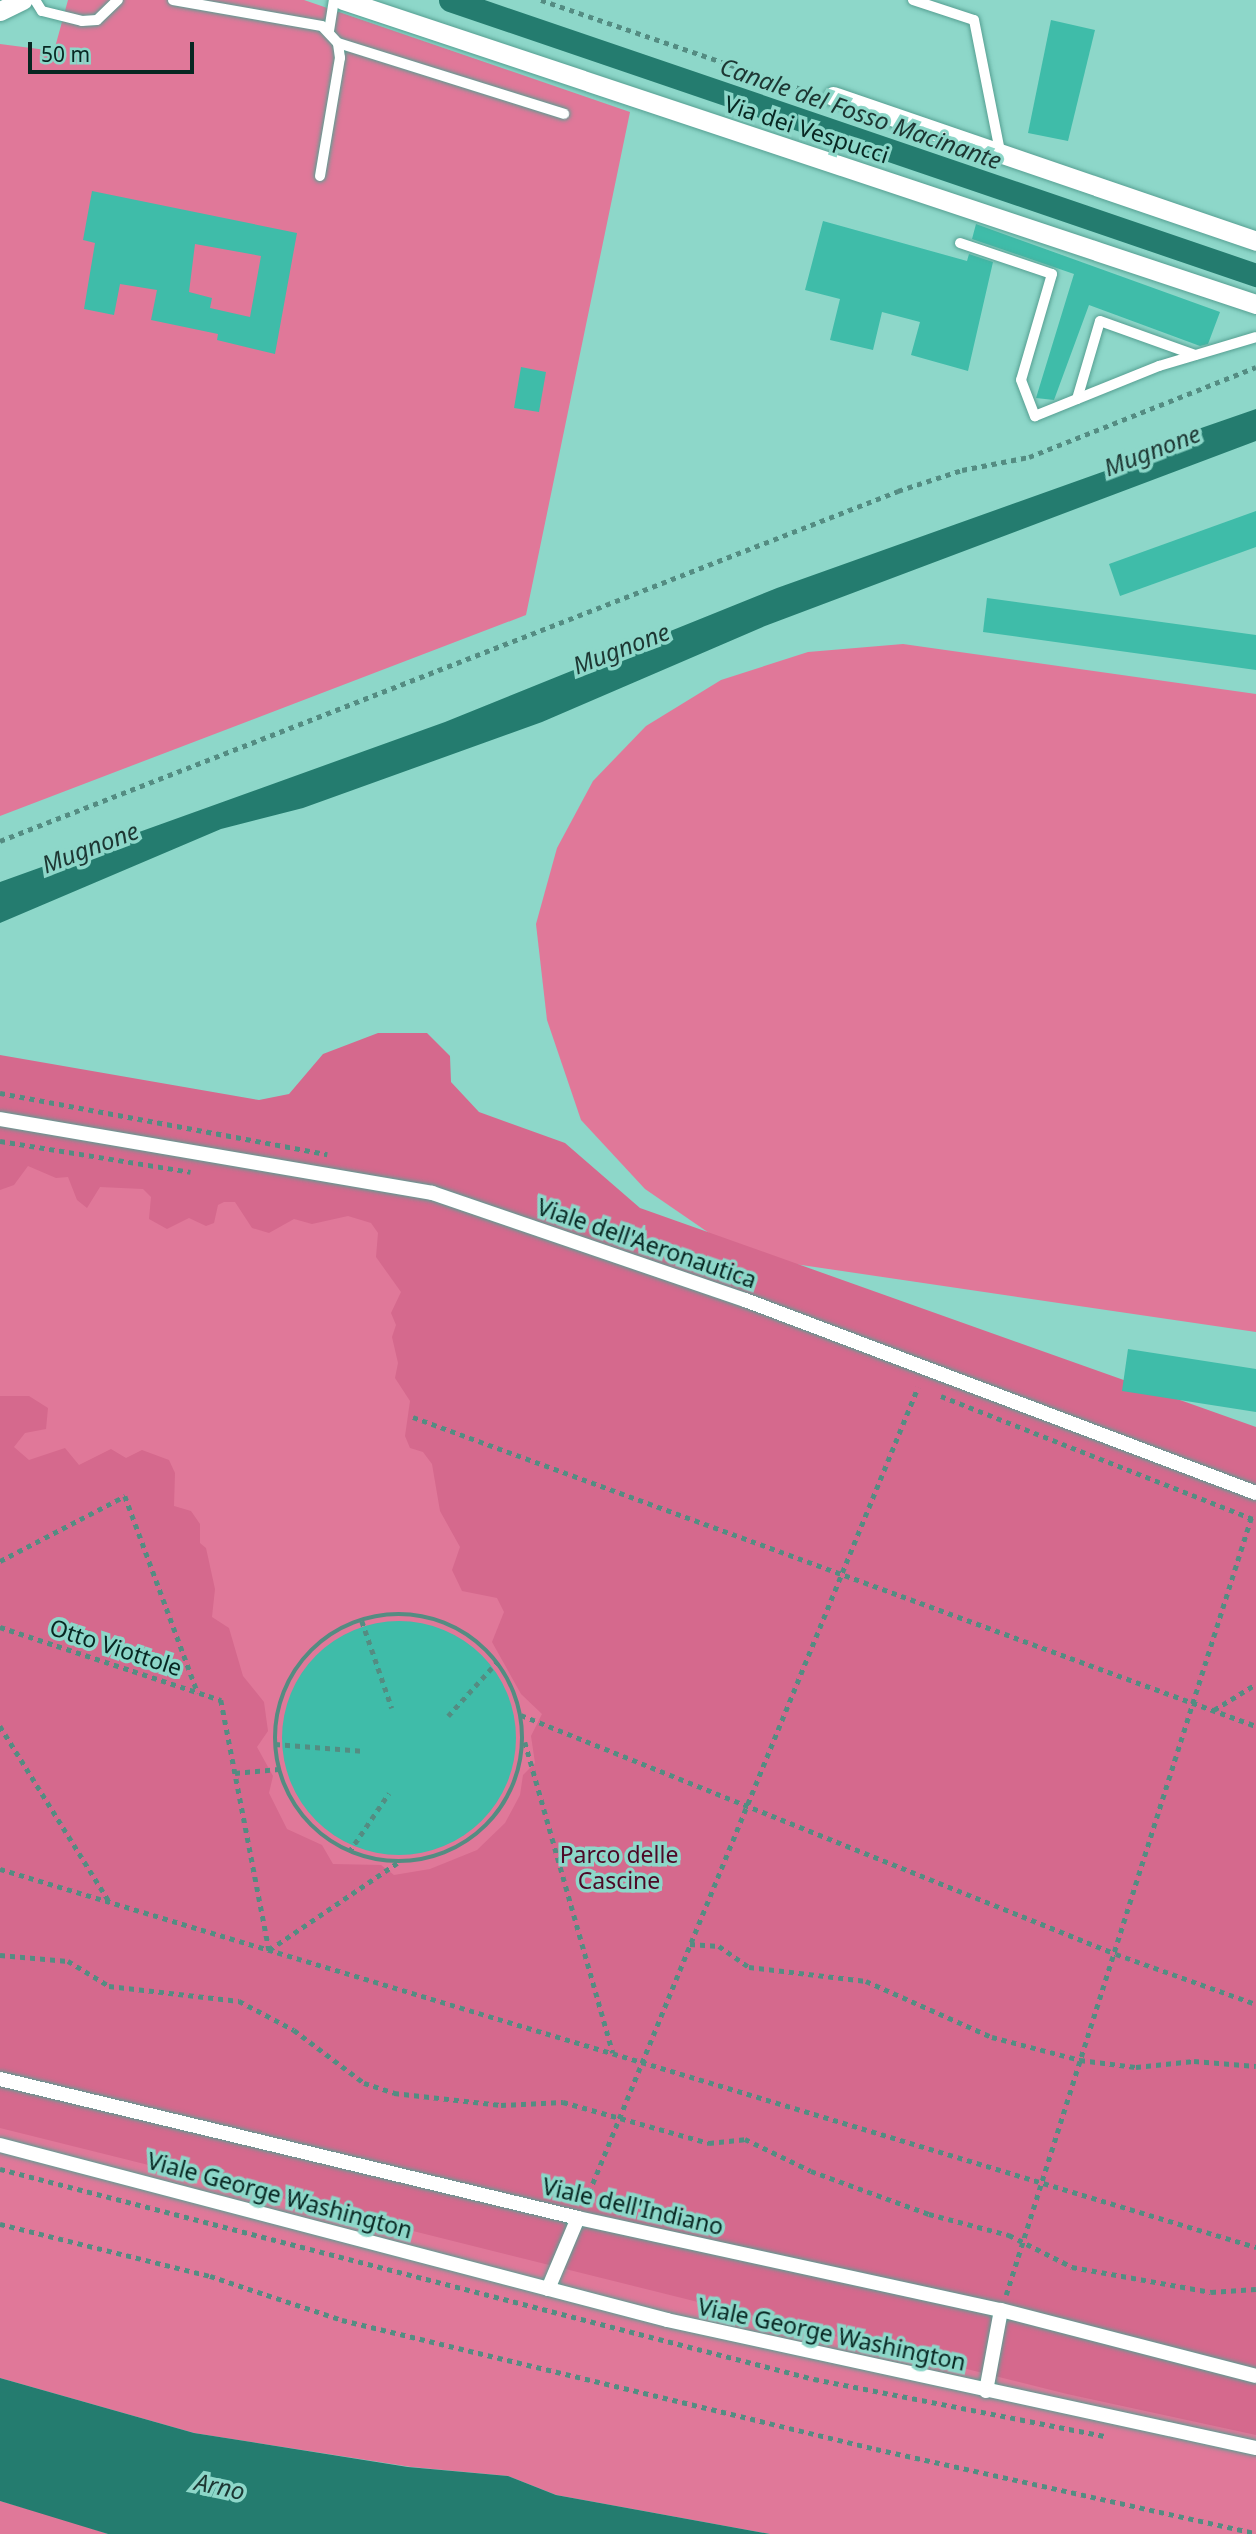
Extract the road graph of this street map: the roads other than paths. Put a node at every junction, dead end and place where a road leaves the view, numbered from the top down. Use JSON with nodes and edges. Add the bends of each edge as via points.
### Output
{"nodes":[{"id":1,"x":23,"y":0,"type":"edge"},
{"id":2,"x":35,"y":0,"type":"edge"},
{"id":3,"x":118,"y":0,"type":"edge"},
{"id":4,"x":173,"y":0,"type":"edge"},
{"id":5,"x":334,"y":0,"type":"edge"},
{"id":6,"x":343,"y":0,"type":"edge"},
{"id":7,"x":913,"y":0,"type":"edge"},
{"id":8,"x":0,"y":11,"type":"edge"},
{"id":9,"x":329,"y":31,"type":"junction"},
{"id":10,"x":338,"y":43,"type":"junction"},
{"id":11,"x":833,"y":96,"type":"road end"},
{"id":12,"x":564,"y":114,"type":"dead end"},
{"id":13,"x":1000,"y":151,"type":"junction"},
{"id":14,"x":320,"y":176,"type":"dead end"},
{"id":15,"x":1256,"y":241,"type":"edge"},
{"id":16,"x":960,"y":243,"type":"dead end"},
{"id":17,"x":1256,"y":304,"type":"edge"},
{"id":18,"x":1256,"y":338,"type":"edge"},
{"id":19,"x":1195,"y":355,"type":"junction"},
{"id":20,"x":1077,"y":399,"type":"junction"},
{"id":21,"x":0,"y":1119,"type":"edge"},
{"id":22,"x":1256,"y":1493,"type":"edge"},
{"id":23,"x":0,"y":2079,"type":"edge"},
{"id":24,"x":0,"y":2145,"type":"edge"},
{"id":25,"x":579,"y":2218,"type":"junction"},
{"id":26,"x":548,"y":2289,"type":"junction"},
{"id":27,"x":1001,"y":2310,"type":"junction"},
{"id":28,"x":1256,"y":2376,"type":"edge"},
{"id":29,"x":986,"y":2391,"type":"junction"},
{"id":30,"x":1256,"y":2448,"type":"edge"}],
"edges":[{"from":1,"to":8,"type":"street"},
{"from":2,"to":3,"type":"lane","via":[[42,11],[82,21],[97,20]]},
{"from":4,"to":9,"type":"lane","via":[[235,7]]},
{"from":5,"to":9,"type":"lane"},
{"from":6,"to":17,"type":"street","name":"Via dei Vespucci"},
{"from":7,"to":13,"type":"lane","via":[[974,20]]},
{"from":9,"to":10,"type":"lane"},
{"from":10,"to":12,"type":"lane"},
{"from":10,"to":14,"type":"lane","via":[[340,58]]},
{"from":11,"to":13,"type":"street","name":"Via dei Vespucci"},
{"from":13,"to":15,"type":"street","name":"Via dei Vespucci"},
{"from":16,"to":20,"type":"lane","via":[[1052,274],[1021,380],[1035,416]]},
{"from":18,"to":19,"type":"lane"},
{"from":19,"to":20,"type":"lane"},
{"from":19,"to":20,"type":"lane","via":[[1100,321]]},
{"from":21,"to":22,"type":"street","name":"Viale dell'Aeronautica","via":[[432,1193],[745,1300]]},
{"from":23,"to":25,"type":"street","name":"Viale dell'Indiano"},
{"from":24,"to":26,"type":"street","name":"Viale George Washington"},
{"from":25,"to":26,"type":"street"},
{"from":25,"to":27,"type":"street","name":"Viale dell'Indiano"},
{"from":26,"to":29,"type":"street","name":"Viale George Washington"},
{"from":27,"to":28,"type":"street","name":"Viale dell'Indiano"},
{"from":27,"to":29,"type":"street","name":"Viale George Washington"},
{"from":29,"to":30,"type":"street","name":"Viale George Washington"}]}
